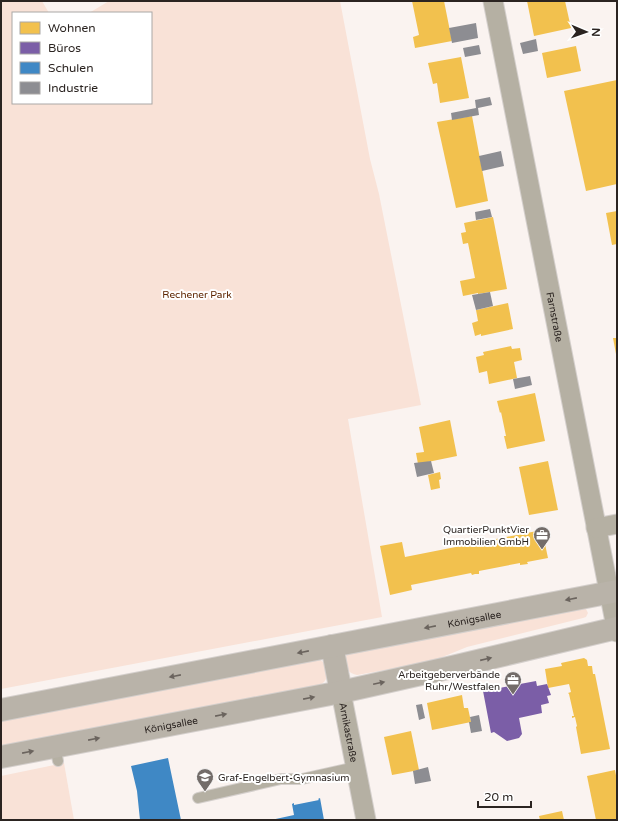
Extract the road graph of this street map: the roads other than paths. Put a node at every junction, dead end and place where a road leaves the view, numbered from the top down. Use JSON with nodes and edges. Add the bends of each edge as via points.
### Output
{"nodes":[{"id":1,"x":493,"y":1,"type":"edge"},
{"id":2,"x":617,"y":524,"type":"edge"},
{"id":3,"x":596,"y":528,"type":"junction"},
{"id":4,"x":613,"y":591,"type":"edge"},
{"id":5,"x":617,"y":629,"type":"edge"},
{"id":6,"x":332,"y":646,"type":"junction"},
{"id":7,"x":341,"y":692,"type":"junction"},
{"id":8,"x":1,"y":710,"type":"edge"},
{"id":9,"x":1,"y":757,"type":"edge"},
{"id":10,"x":356,"y":767,"type":"junction"},
{"id":11,"x":198,"y":798,"type":"dead end"},
{"id":12,"x":366,"y":820,"type":"edge"}],
"edges":[{"from":1,"to":3,"type":"street","name":"Farnstraße"},
{"from":2,"to":3,"type":"street"},
{"from":3,"to":4,"type":"street","name":"Farnstraße"},
{"from":4,"to":5,"type":"street","name":"Farnstraße"},
{"from":4,"to":6,"type":"main road","name":"Königsallee","one_way":true},
{"from":7,"to":5,"type":"main road","name":"Königsallee","one_way":true},
{"from":6,"to":7,"type":"main road"},
{"from":6,"to":8,"type":"main road","name":"Königsallee","one_way":true},
{"from":9,"to":7,"type":"main road","name":"Königsallee","one_way":true,"via":[[57,754],[124,737]]},
{"from":7,"to":10,"type":"street","name":"Arnikastraße"},
{"from":10,"to":11,"type":"lane","via":[[302,779],[281,779]]},
{"from":10,"to":12,"type":"street","name":"Arnikastraße"}]}
